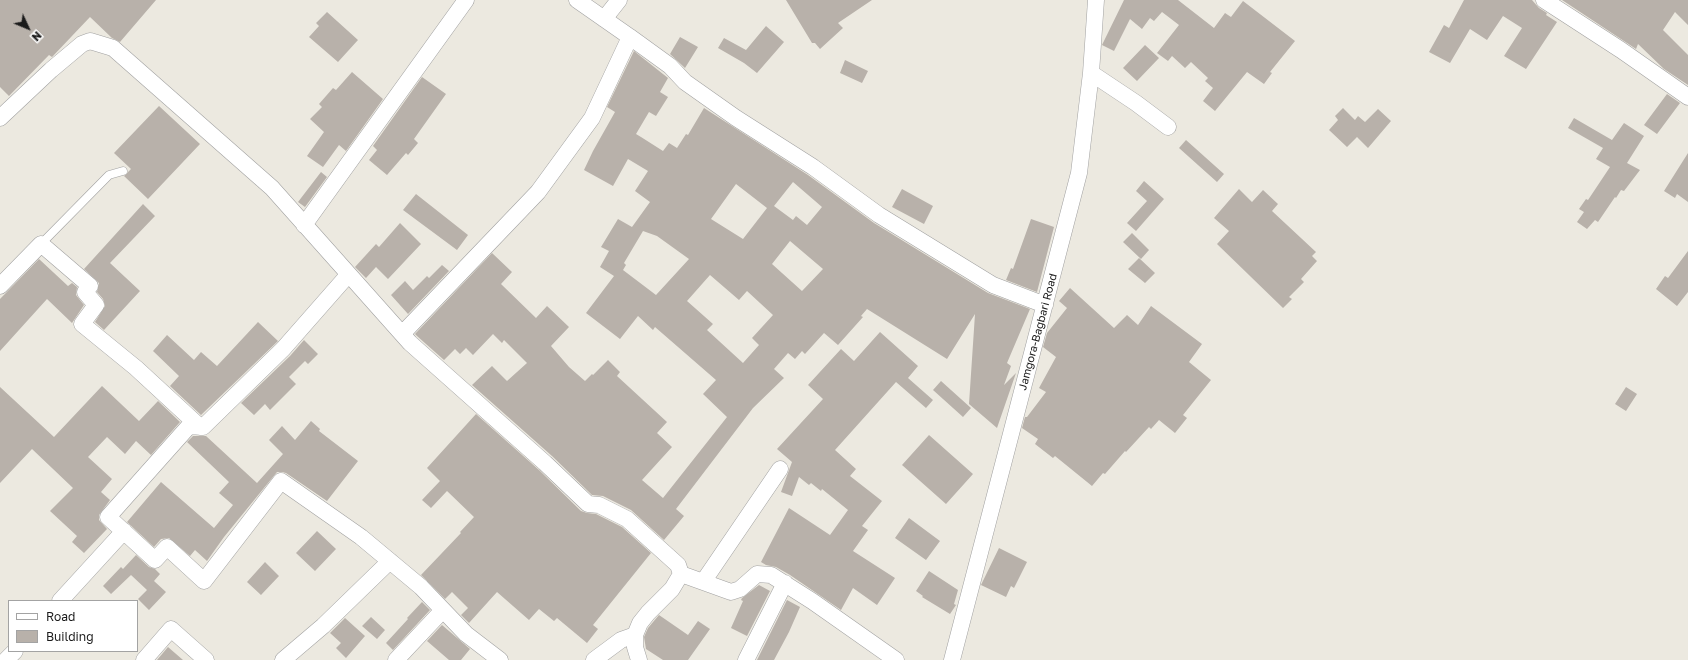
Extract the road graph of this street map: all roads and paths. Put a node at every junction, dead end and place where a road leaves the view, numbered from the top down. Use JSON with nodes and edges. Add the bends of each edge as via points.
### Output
{"nodes":[{"id":1,"x":466,"y":0,"type":"edge"},
{"id":2,"x":577,"y":0,"type":"edge"},
{"id":3,"x":619,"y":0,"type":"edge"},
{"id":4,"x":1096,"y":0,"type":"edge"},
{"id":5,"x":1544,"y":0,"type":"edge"},
{"id":6,"x":604,"y":19,"type":"junction"},
{"id":7,"x":630,"y":37,"type":"junction"},
{"id":8,"x":1091,"y":73,"type":"junction"},
{"id":9,"x":1688,"y":97,"type":"edge"},
{"id":10,"x":0,"y":118,"type":"edge"},
{"id":11,"x":1168,"y":127,"type":"dead end"},
{"id":12,"x":123,"y":171,"type":"dead end"},
{"id":13,"x":304,"y":225,"type":"junction"},
{"id":14,"x":42,"y":244,"type":"junction"},
{"id":15,"x":348,"y":275,"type":"junction"},
{"id":16,"x":0,"y":286,"type":"edge"},
{"id":17,"x":1045,"y":305,"type":"junction"},
{"id":18,"x":402,"y":334,"type":"junction"},
{"id":19,"x":200,"y":427,"type":"junction"},
{"id":20,"x":780,"y":468,"type":"dead end"},
{"id":21,"x":124,"y":531,"type":"junction"},
{"id":22,"x":390,"y":562,"type":"junction"},
{"id":23,"x":681,"y":574,"type":"junction"},
{"id":24,"x":703,"y":582,"type":"junction"},
{"id":25,"x":785,"y":583,"type":"junction"},
{"id":26,"x":61,"y":600,"type":"edge"},
{"id":27,"x":443,"y":610,"type":"junction"},
{"id":28,"x":634,"y":635,"type":"junction"},
{"id":29,"x":13,"y":652,"type":"edge"},
{"id":30,"x":6,"y":660,"type":"edge"},
{"id":31,"x":144,"y":660,"type":"edge"},
{"id":32,"x":206,"y":660,"type":"edge"},
{"id":33,"x":283,"y":660,"type":"edge"},
{"id":34,"x":396,"y":660,"type":"edge"},
{"id":35,"x":500,"y":660,"type":"edge"},
{"id":36,"x":594,"y":660,"type":"edge"},
{"id":37,"x":639,"y":660,"type":"edge"},
{"id":38,"x":746,"y":660,"type":"edge"},
{"id":39,"x":896,"y":660,"type":"edge"},
{"id":40,"x":952,"y":660,"type":"edge"}],
"edges":[{"from":1,"to":13,"type":"street"},
{"from":2,"to":6,"type":"street"},
{"from":3,"to":6,"type":"street"},
{"from":4,"to":8,"type":"street","name":"Jamgora-Bagbari Road"},
{"from":5,"to":9,"type":"street"},
{"from":6,"to":7,"type":"street"},
{"from":7,"to":17,"type":"street","via":[[670,66],[685,82],[813,167],[879,215],[993,285]]},
{"from":7,"to":18,"type":"street","via":[[592,118],[538,192]]},
{"from":8,"to":11,"type":"street"},
{"from":8,"to":17,"type":"street","name":"Jamgora-Bagbari Road","via":[[1079,173]]},
{"from":10,"to":13,"type":"street","via":[[82,44],[90,41],[113,48],[272,188]]},
{"from":12,"to":14,"type":"lane","via":[[109,175]]},
{"from":13,"to":15,"type":"street"},
{"from":14,"to":16,"type":"street"},
{"from":14,"to":19,"type":"street","via":[[90,286],[85,292],[96,305],[82,324],[136,368]]},
{"from":15,"to":18,"type":"street"},
{"from":15,"to":19,"type":"street","via":[[283,349],[204,427]]},
{"from":17,"to":40,"type":"street","name":"Jamgora-Bagbari Road"},
{"from":18,"to":23,"type":"street","via":[[588,504],[599,505],[627,519],[678,565]]},
{"from":19,"to":21,"type":"street","via":[[189,426],[108,517]]},
{"from":20,"to":24,"type":"street"},
{"from":21,"to":22,"type":"street","via":[[155,560],[167,547],[204,581],[281,481]]},
{"from":21,"to":26,"type":"street"},
{"from":22,"to":27,"type":"street","via":[[422,587]]},
{"from":22,"to":33,"type":"street"},
{"from":23,"to":24,"type":"street"},
{"from":23,"to":28,"type":"street","via":[[672,589],[640,623]]},
{"from":24,"to":25,"type":"street","via":[[731,592],[740,589],[757,574],[771,575]]},
{"from":25,"to":38,"type":"street"},
{"from":25,"to":39,"type":"street"},
{"from":27,"to":34,"type":"street"},
{"from":27,"to":35,"type":"street","via":[[466,634]]},
{"from":28,"to":36,"type":"street","via":[[621,640]]},
{"from":28,"to":37,"type":"street"},
{"from":29,"to":30,"type":"street"},
{"from":31,"to":32,"type":"street","via":[[171,629]]}]}
